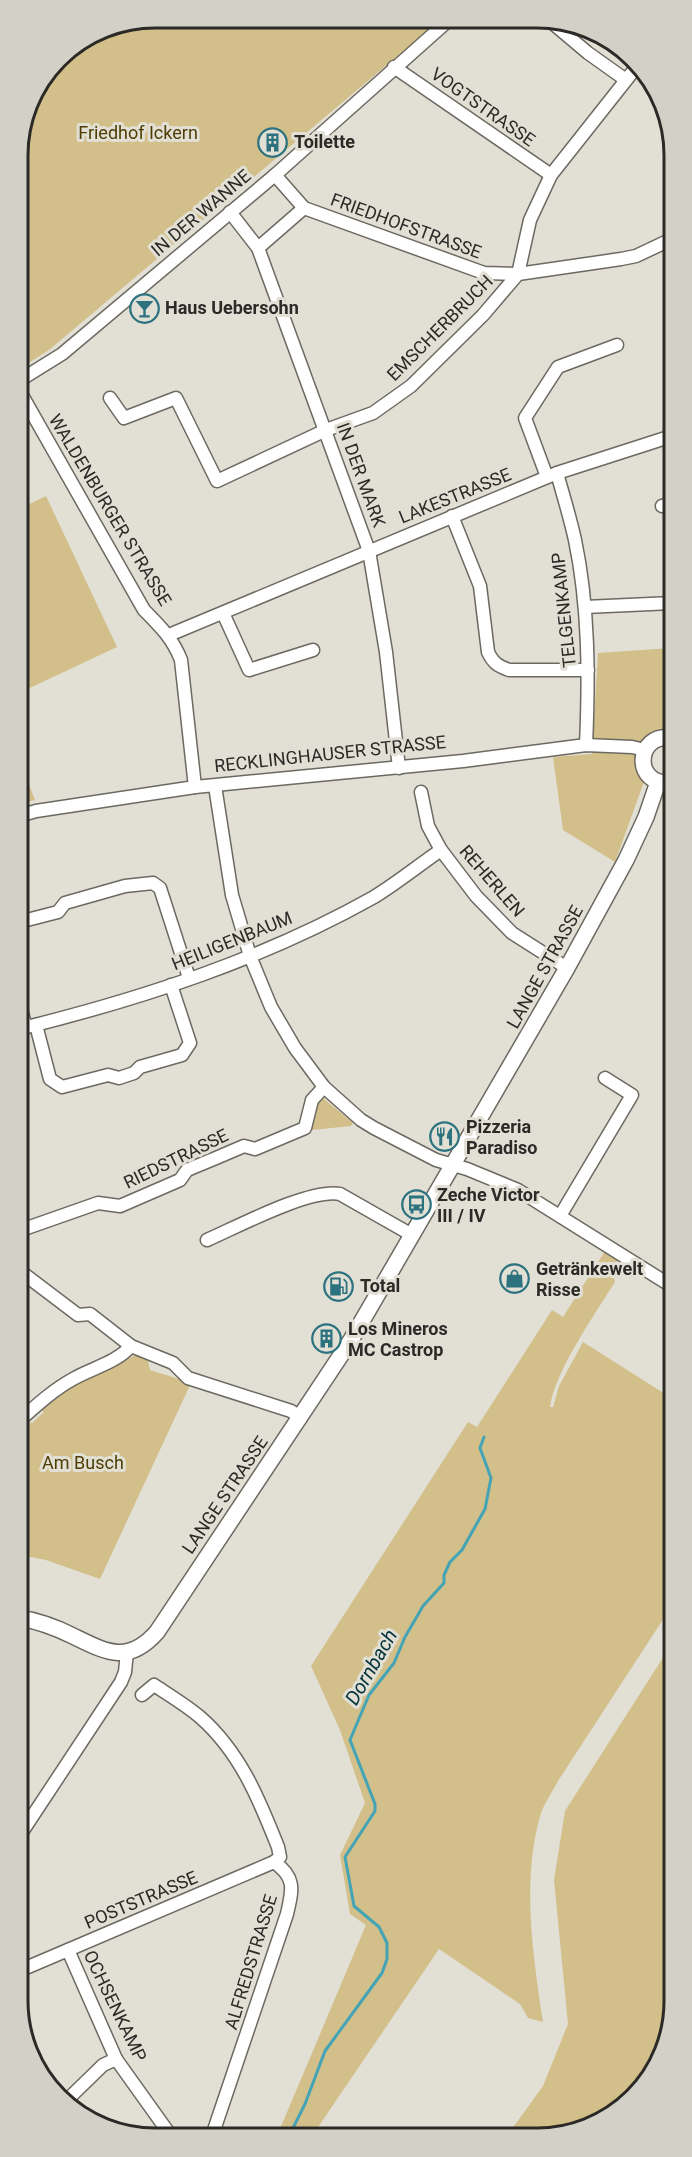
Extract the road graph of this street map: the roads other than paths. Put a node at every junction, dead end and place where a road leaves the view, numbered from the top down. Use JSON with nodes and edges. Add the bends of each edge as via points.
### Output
{"nodes":[{"id":1,"x":439,"y":28,"type":"edge"},
{"id":2,"x":562,"y":31,"type":"edge"},
{"id":3,"x":394,"y":67,"type":"junction"},
{"id":4,"x":632,"y":73,"type":"edge"},
{"id":5,"x":626,"y":80,"type":"junction"},
{"id":6,"x":275,"y":174,"type":"junction"},
{"id":7,"x":551,"y":175,"type":"junction"},
{"id":8,"x":303,"y":208,"type":"junction"},
{"id":9,"x":230,"y":212,"type":"junction"},
{"id":10,"x":664,"y":243,"type":"edge"},
{"id":11,"x":258,"y":248,"type":"junction"},
{"id":12,"x":518,"y":274,"type":"junction"},
{"id":13,"x":617,"y":345,"type":"dead end"},
{"id":14,"x":29,"y":375,"type":"edge"},
{"id":15,"x":29,"y":397,"type":"edge"},
{"id":16,"x":110,"y":398,"type":"dead end"},
{"id":17,"x":326,"y":430,"type":"junction"},
{"id":18,"x":664,"y":439,"type":"edge"},
{"id":19,"x":552,"y":475,"type":"junction"},
{"id":20,"x":452,"y":516,"type":"junction"},
{"id":21,"x":369,"y":551,"type":"junction"},
{"id":22,"x":664,"y":603,"type":"edge"},
{"id":23,"x":585,"y":607,"type":"junction"},
{"id":24,"x":223,"y":613,"type":"junction"},
{"id":25,"x":169,"y":635,"type":"junction"},
{"id":26,"x":313,"y":650,"type":"dead end"},
{"id":27,"x":588,"y":670,"type":"junction"},
{"id":28,"x":664,"y":738,"type":"edge"},
{"id":29,"x":586,"y":745,"type":"junction"},
{"id":30,"x":645,"y":750,"type":"junction"},
{"id":31,"x":399,"y":768,"type":"junction"},
{"id":32,"x":664,"y":781,"type":"edge"},
{"id":33,"x":664,"y":784,"type":"edge"},
{"id":34,"x":215,"y":786,"type":"junction"},
{"id":35,"x":195,"y":787,"type":"junction"},
{"id":36,"x":421,"y":792,"type":"dead end"},
{"id":37,"x":29,"y":813,"type":"edge"},
{"id":38,"x":441,"y":850,"type":"junction"},
{"id":39,"x":29,"y":920,"type":"edge"},
{"id":40,"x":250,"y":956,"type":"junction"},
{"id":41,"x":567,"y":968,"type":"junction"},
{"id":42,"x":189,"y":978,"type":"junction"},
{"id":43,"x":171,"y":985,"type":"junction"},
{"id":44,"x":29,"y":1027,"type":"edge"},
{"id":45,"x":29,"y":1030,"type":"edge"},
{"id":46,"x":605,"y":1078,"type":"dead end"},
{"id":47,"x":324,"y":1087,"type":"junction"},
{"id":48,"x":453,"y":1165,"type":"junction"},
{"id":49,"x":560,"y":1216,"type":"junction"},
{"id":50,"x":28,"y":1227,"type":"edge"},
{"id":51,"x":412,"y":1236,"type":"junction"},
{"id":52,"x":207,"y":1240,"type":"dead end"},
{"id":53,"x":28,"y":1277,"type":"edge"},
{"id":54,"x":663,"y":1281,"type":"edge"},
{"id":55,"x":130,"y":1346,"type":"junction"},
{"id":56,"x":28,"y":1413,"type":"edge"},
{"id":57,"x":301,"y":1418,"type":"junction"},
{"id":58,"x":28,"y":1621,"type":"edge"},
{"id":59,"x":127,"y":1652,"type":"junction"},
{"id":60,"x":142,"y":1695,"type":"dead end"},
{"id":61,"x":28,"y":1823,"type":"edge"},
{"id":62,"x":274,"y":1862,"type":"junction"},
{"id":63,"x":68,"y":1950,"type":"junction"},
{"id":64,"x":28,"y":1967,"type":"edge"},
{"id":65,"x":116,"y":2059,"type":"junction"},
{"id":66,"x":71,"y":2096,"type":"edge"},
{"id":67,"x":165,"y":2128,"type":"edge"},
{"id":68,"x":215,"y":2128,"type":"edge"}],
"edges":[{"from":1,"to":3,"type":"street","name":"IN DER WANNE"},
{"from":2,"to":5,"type":"street"},
{"from":3,"to":6,"type":"street","name":"IN DER WANNE"},
{"from":3,"to":7,"type":"street","name":"VOGTSTRASSE"},
{"from":4,"to":5,"type":"street","name":"EMSCHERBRUCH"},
{"from":5,"to":7,"type":"street","name":"EMSCHERBRUCH"},
{"from":6,"to":8,"type":"street","name":"FRIEDHOFSTRASSE"},
{"from":6,"to":9,"type":"street","name":"IN DER WANNE"},
{"from":7,"to":12,"type":"street","name":"EMSCHERBRUCH","via":[[530,220]]},
{"from":8,"to":11,"type":"street","name":"FRIEDHOFSTRASSE"},
{"from":8,"to":12,"type":"street","name":"FRIEDHOFSTRASSE","via":[[484,273]]},
{"from":9,"to":11,"type":"street","name":"IN DER MARK"},
{"from":9,"to":14,"type":"street","name":"IN DER WANNE","via":[[62,354]]},
{"from":10,"to":12,"type":"street","name":"FRIEDHOFSTRASSE","via":[[636,256]]},
{"from":11,"to":17,"type":"street","name":"IN DER MARK"},
{"from":12,"to":17,"type":"street","name":"EMSCHERBRUCH","via":[[483,315],[411,386],[373,413]]},
{"from":13,"to":19,"type":"street","name":"TELGENKAMP","via":[[558,367],[525,418]]},
{"from":15,"to":25,"type":"street","name":"WALDENBURGER STRASSE","via":[[144,610]]},
{"from":16,"to":17,"type":"street","name":"EMSCHERBRUCH","via":[[124,418],[176,398],[217,481]]},
{"from":17,"to":21,"type":"street","name":"IN DER MARK"},
{"from":18,"to":19,"type":"street","name":"LAKESTRASSE"},
{"from":19,"to":20,"type":"street","name":"LAKESTRASSE"},
{"from":19,"to":23,"type":"street","name":"TELGENKAMP","via":[[575,540]]},
{"from":20,"to":21,"type":"street","name":"LAKESTRASSE"},
{"from":20,"to":27,"type":"street","via":[[480,586],[492,661],[509,669]]},
{"from":21,"to":24,"type":"street","name":"LAKESTRASSE"},
{"from":21,"to":31,"type":"street","name":"IN DER MARK","via":[[386,652]]},
{"from":22,"to":23,"type":"street"},
{"from":23,"to":27,"type":"street","name":"TELGENKAMP"},
{"from":24,"to":25,"type":"street","name":"LAKESTRASSE"},
{"from":24,"to":26,"type":"street","via":[[249,670]]},
{"from":25,"to":35,"type":"street","name":"WALDENBURGER STRASSE","via":[[180,660]]},
{"from":27,"to":29,"type":"street","name":"TELGENKAMP"},
{"from":28,"to":30,"type":"main road"},
{"from":29,"to":30,"type":"street","name":"RECKLINGHAUSER STRASSE"},
{"from":29,"to":31,"type":"street","name":"RECKLINGHAUSER STRASSE"},
{"from":30,"to":32,"type":"main road","via":[[645,769]]},
{"from":31,"to":34,"type":"street","name":"RECKLINGHAUSER STRASSE"},
{"from":33,"to":41,"type":"main road","name":"LANGE STRASSE"},
{"from":34,"to":35,"type":"street","name":"RECKLINGHAUSER STRASSE"},
{"from":34,"to":40,"type":"street","via":[[232,896]]},
{"from":35,"to":37,"type":"street","name":"RECKLINGHAUSER STRASSE"},
{"from":36,"to":38,"type":"street","name":"REHERLEN","via":[[428,826]]},
{"from":38,"to":40,"type":"street","name":"HEILIGENBAUM","via":[[375,896]]},
{"from":38,"to":41,"type":"street","name":"REHERLEN","via":[[492,914],[513,933]]},
{"from":39,"to":42,"type":"street","via":[[58,912],[66,903],[125,886],[153,883],[160,888]]},
{"from":40,"to":42,"type":"street","name":"HEILIGENBAUM"},
{"from":40,"to":47,"type":"street","via":[[271,1007]]},
{"from":41,"to":48,"type":"main road","name":"LANGE STRASSE"},
{"from":42,"to":43,"type":"street","name":"HEILIGENBAUM"},
{"from":43,"to":44,"type":"street","name":"HEILIGENBAUM"},
{"from":43,"to":45,"type":"street","via":[[190,1043],[182,1055],[140,1067],[134,1073],[62,1087],[51,1079]]},
{"from":46,"to":49,"type":"street","via":[[632,1095]]},
{"from":47,"to":48,"type":"street","via":[[367,1124]]},
{"from":47,"to":50,"type":"street","name":"RIEDSTRASSE","via":[[312,1100],[304,1128],[255,1149],[243,1146],[120,1206],[99,1203]]},
{"from":48,"to":49,"type":"street","via":[[518,1190]]},
{"from":48,"to":51,"type":"main road","name":"LANGE STRASSE"},
{"from":49,"to":54,"type":"street"},
{"from":51,"to":52,"type":"street","via":[[330,1191],[289,1204]]},
{"from":51,"to":57,"type":"main road","name":"LANGE STRASSE"},
{"from":53,"to":55,"type":"street","via":[[78,1315],[90,1314]]},
{"from":55,"to":56,"type":"street","via":[[123,1355],[60,1387]]},
{"from":55,"to":57,"type":"street","via":[[173,1363],[188,1378],[291,1411]]},
{"from":57,"to":59,"type":"main road","name":"LANGE STRASSE","via":[[157,1632]]},
{"from":58,"to":59,"type":"main road","via":[[72,1635],[101,1650]]},
{"from":59,"to":61,"type":"street","via":[[121,1682]]},
{"from":60,"to":62,"type":"street","via":[[154,1685],[200,1718],[232,1754],[248,1778],[278,1847],[280,1857]]},
{"from":62,"to":63,"type":"street","name":"POSTSTRASSE"},
{"from":62,"to":68,"type":"street","name":"ALFREDSTRASSE","via":[[288,1874],[292,1885],[287,1914]]},
{"from":63,"to":64,"type":"street","name":"POSTSTRASSE"},
{"from":63,"to":65,"type":"street","name":"OCHSENKAMP"},
{"from":65,"to":66,"type":"street","via":[[103,2065]]},
{"from":65,"to":67,"type":"street","name":"OCHSENKAMP"}]}
